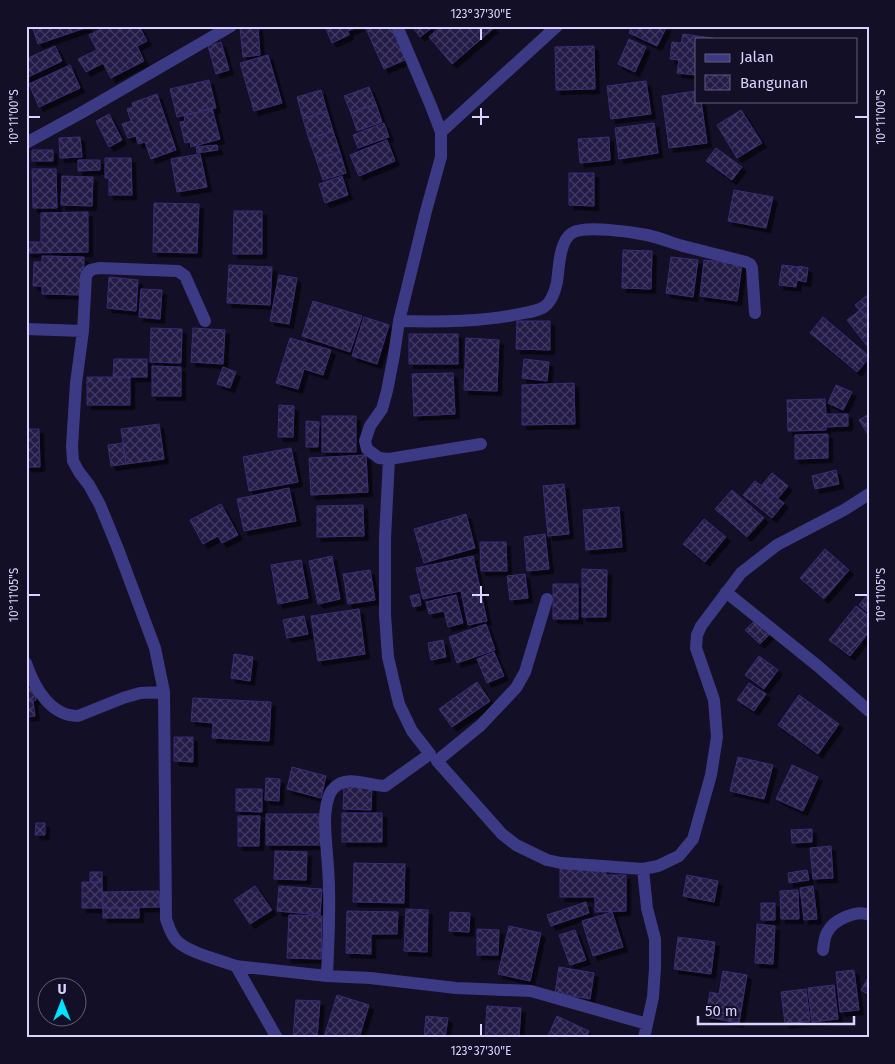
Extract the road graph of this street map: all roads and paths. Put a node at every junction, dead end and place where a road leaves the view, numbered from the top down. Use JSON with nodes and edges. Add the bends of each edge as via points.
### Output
{"nodes":[{"id":1,"x":231,"y":26,"type":"edge"},
{"id":2,"x":397,"y":26,"type":"edge"},
{"id":3,"x":557,"y":26,"type":"edge"},
{"id":4,"x":441,"y":132,"type":"junction"},
{"id":5,"x":26,"y":143,"type":"edge"},
{"id":6,"x":755,"y":313,"type":"dead end"},
{"id":7,"x":205,"y":321,"type":"dead end"},
{"id":8,"x":399,"y":321,"type":"junction"},
{"id":9,"x":26,"y":329,"type":"edge"},
{"id":10,"x":83,"y":331,"type":"junction"},
{"id":11,"x":481,"y":444,"type":"dead end"},
{"id":12,"x":389,"y":459,"type":"junction"},
{"id":13,"x":869,"y":494,"type":"edge"},
{"id":14,"x":726,"y":592,"type":"junction"},
{"id":15,"x":547,"y":600,"type":"dead end"},
{"id":16,"x":26,"y":663,"type":"edge"},
{"id":17,"x":164,"y":692,"type":"junction"},
{"id":18,"x":869,"y":711,"type":"edge"},
{"id":19,"x":434,"y":757,"type":"junction"},
{"id":20,"x":643,"y":869,"type":"junction"},
{"id":21,"x":869,"y":915,"type":"edge"},
{"id":22,"x":823,"y":950,"type":"dead end"},
{"id":23,"x":236,"y":966,"type":"junction"},
{"id":24,"x":328,"y":976,"type":"junction"},
{"id":25,"x":647,"y":1024,"type":"junction"},
{"id":26,"x":277,"y":1038,"type":"edge"},
{"id":27,"x":644,"y":1038,"type":"edge"}],
"edges":[{"from":1,"to":5,"type":"street"},
{"from":2,"to":4,"type":"street"},
{"from":3,"to":4,"type":"street"},
{"from":4,"to":8,"type":"street","via":[[441,157]]},
{"from":6,"to":8,"type":"street","via":[[752,268],[746,262],[648,235],[587,229],[572,233],[565,241],[551,300],[541,309],[445,322]]},
{"from":7,"to":10,"type":"street","via":[[185,276],[178,271],[99,268],[90,270],[86,276]]},
{"from":8,"to":12,"type":"street","via":[[382,409],[370,426],[365,441],[367,449],[379,458]]},
{"from":9,"to":10,"type":"street"},
{"from":10,"to":17,"type":"street","via":[[76,382],[73,461],[100,505],[118,548],[154,648]]},
{"from":11,"to":12,"type":"street"},
{"from":12,"to":19,"type":"street","via":[[385,538],[388,657],[399,704],[412,731]]},
{"from":13,"to":14,"type":"street","via":[[777,545],[741,573]]},
{"from":14,"to":18,"type":"street"},
{"from":14,"to":20,"type":"street","via":[[696,635],[696,648],[714,700],[717,737],[700,816],[693,839],[679,856]]},
{"from":15,"to":19,"type":"street","via":[[525,672],[516,688],[481,725]]},
{"from":16,"to":17,"type":"street","via":[[45,699],[60,713],[71,716],[140,693]]},
{"from":17,"to":23,"type":"street","via":[[166,919],[178,941]]},
{"from":19,"to":20,"type":"street","via":[[502,834],[516,845],[561,863]]},
{"from":19,"to":24,"type":"street","via":[[385,786],[343,782],[330,794],[325,820],[330,890]]},
{"from":20,"to":25,"type":"street","via":[[647,908],[655,939],[655,968]]},
{"from":21,"to":22,"type":"street","via":[[860,913],[839,919],[826,932]]},
{"from":23,"to":24,"type":"street"},
{"from":23,"to":26,"type":"street"},
{"from":24,"to":25,"type":"street","via":[[456,988],[531,991]]},
{"from":25,"to":27,"type":"street"}]}
